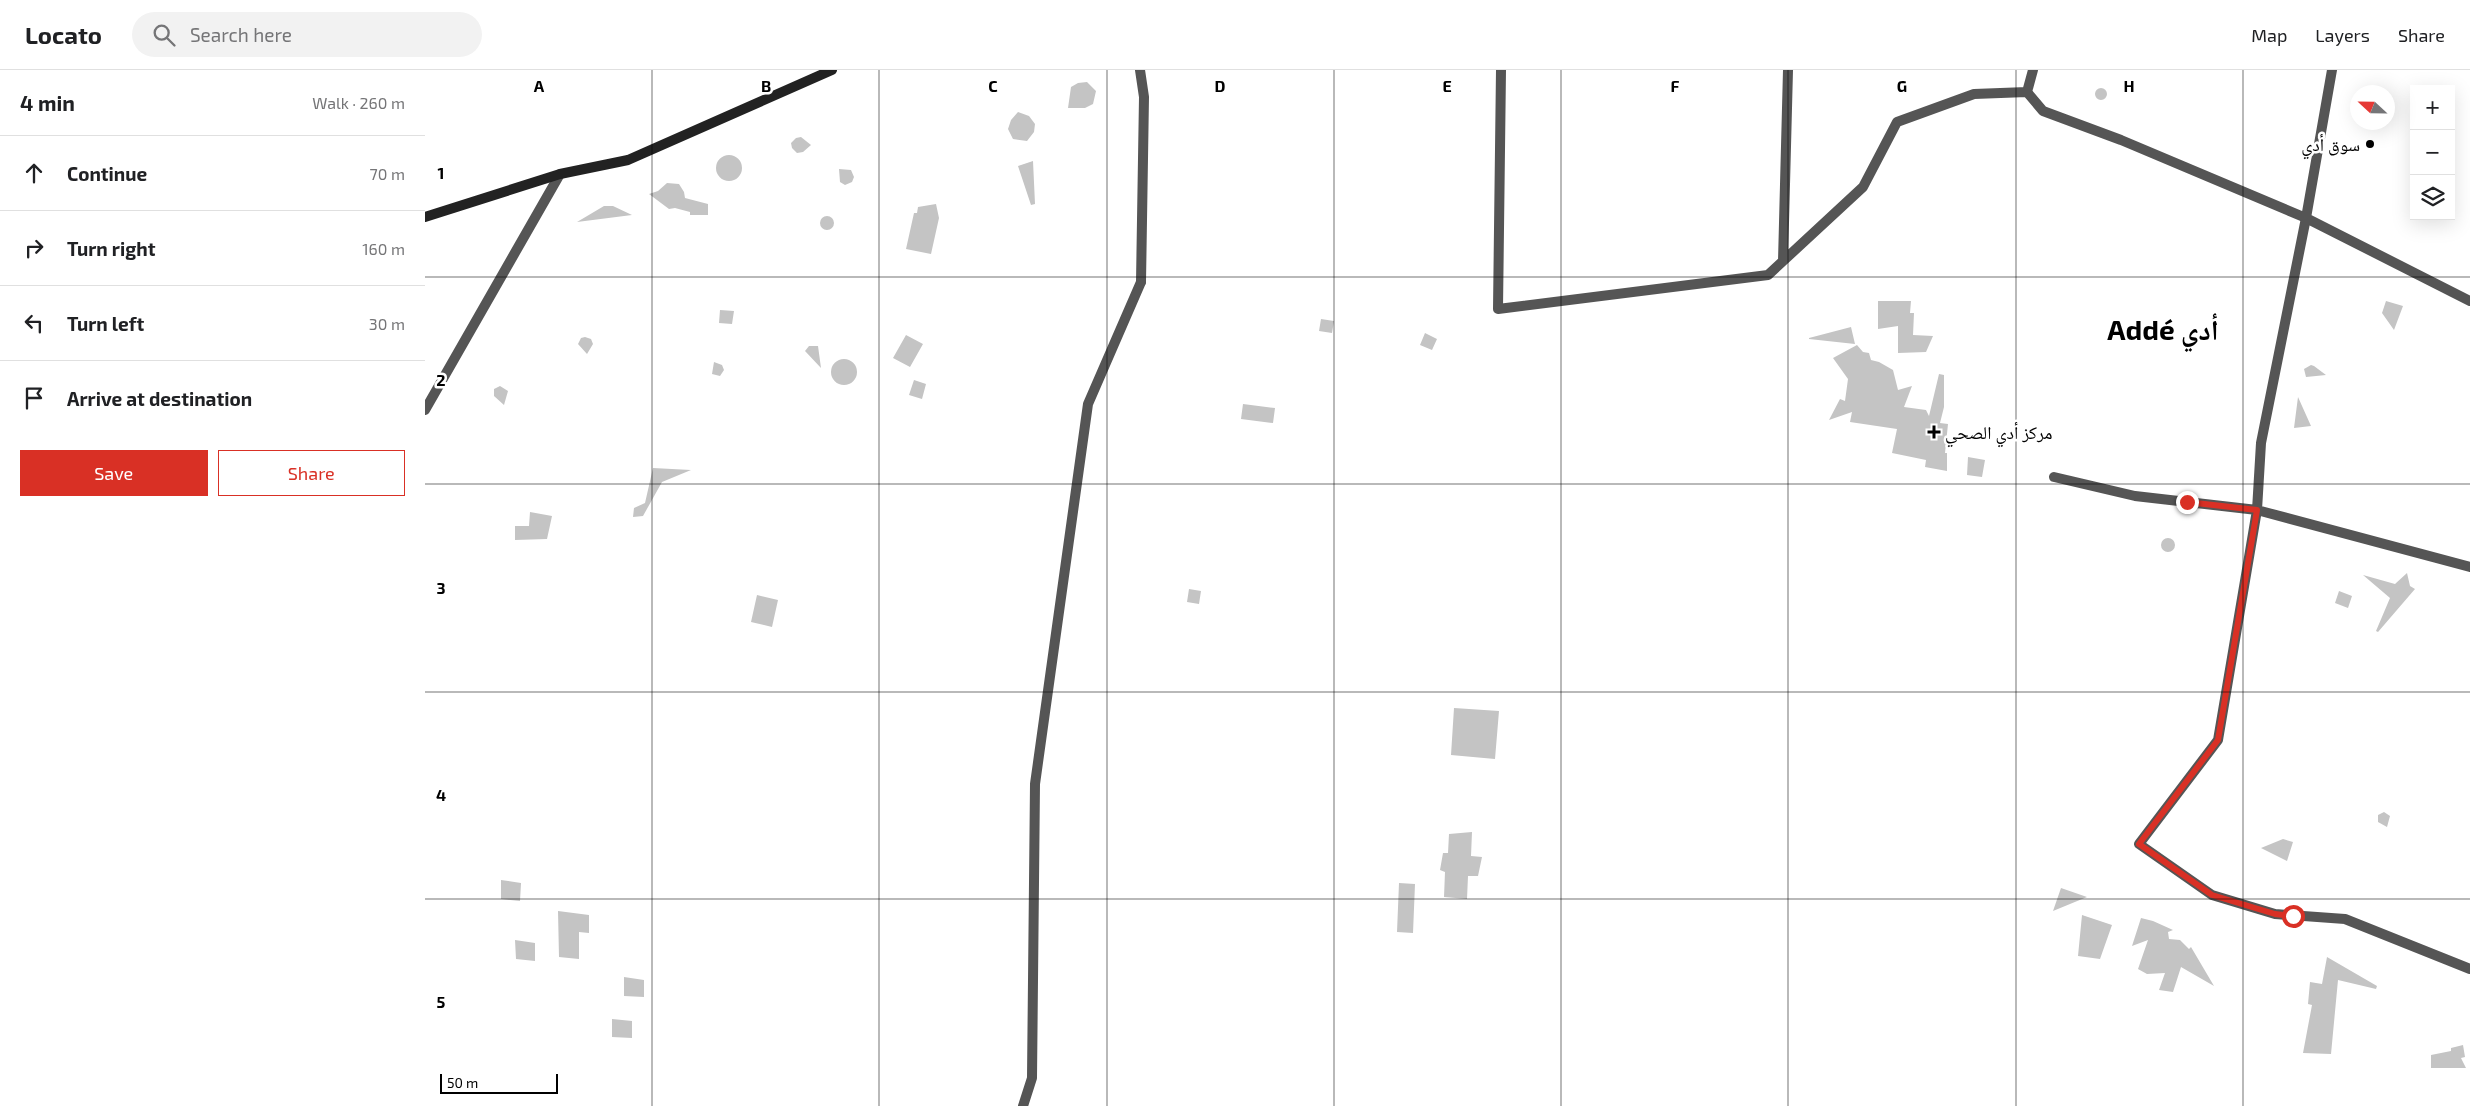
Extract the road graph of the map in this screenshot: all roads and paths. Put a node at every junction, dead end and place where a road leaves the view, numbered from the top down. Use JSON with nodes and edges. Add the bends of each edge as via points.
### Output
{"nodes":[{"id":1,"x":831,"y":70,"type":"edge"},
{"id":2,"x":1140,"y":70,"type":"edge"},
{"id":3,"x":1501,"y":70,"type":"edge"},
{"id":4,"x":1788,"y":70,"type":"edge"},
{"id":5,"x":2033,"y":70,"type":"edge"},
{"id":6,"x":2332,"y":70,"type":"edge"},
{"id":7,"x":2027,"y":92,"type":"junction"},
{"id":8,"x":560,"y":174,"type":"junction"},
{"id":9,"x":425,"y":217,"type":"edge"},
{"id":10,"x":2306,"y":218,"type":"junction"},
{"id":11,"x":1783,"y":261,"type":"junction"},
{"id":12,"x":2470,"y":301,"type":"edge"},
{"id":13,"x":425,"y":410,"type":"edge"},
{"id":14,"x":2054,"y":477,"type":"dead end"},
{"id":15,"x":2257,"y":510,"type":"junction"},
{"id":16,"x":2470,"y":567,"type":"edge"},
{"id":17,"x":2470,"y":969,"type":"edge"},
{"id":18,"x":1023,"y":1106,"type":"edge"}],
"edges":[{"from":1,"to":8,"type":"main road","via":[[628,160]]},
{"from":2,"to":18,"type":"street","via":[[1144,97],[1141,282],[1088,404],[1035,784],[1032,1078]]},
{"from":3,"to":11,"type":"street","via":[[1498,309],[1768,275]]},
{"from":4,"to":11,"type":"street"},
{"from":5,"to":7,"type":"street"},
{"from":6,"to":10,"type":"street"},
{"from":7,"to":10,"type":"street","via":[[2043,111],[2121,140]]},
{"from":7,"to":11,"type":"street","via":[[1974,94],[1897,122],[1863,187]]},
{"from":8,"to":9,"type":"main road"},
{"from":8,"to":13,"type":"street"},
{"from":10,"to":12,"type":"street"},
{"from":10,"to":15,"type":"street","via":[[2261,443]]},
{"from":14,"to":15,"type":"street","via":[[2135,496]]},
{"from":15,"to":16,"type":"street"},
{"from":15,"to":17,"type":"street","via":[[2218,740],[2139,844],[2212,895],[2275,914],[2345,919]]}]}
